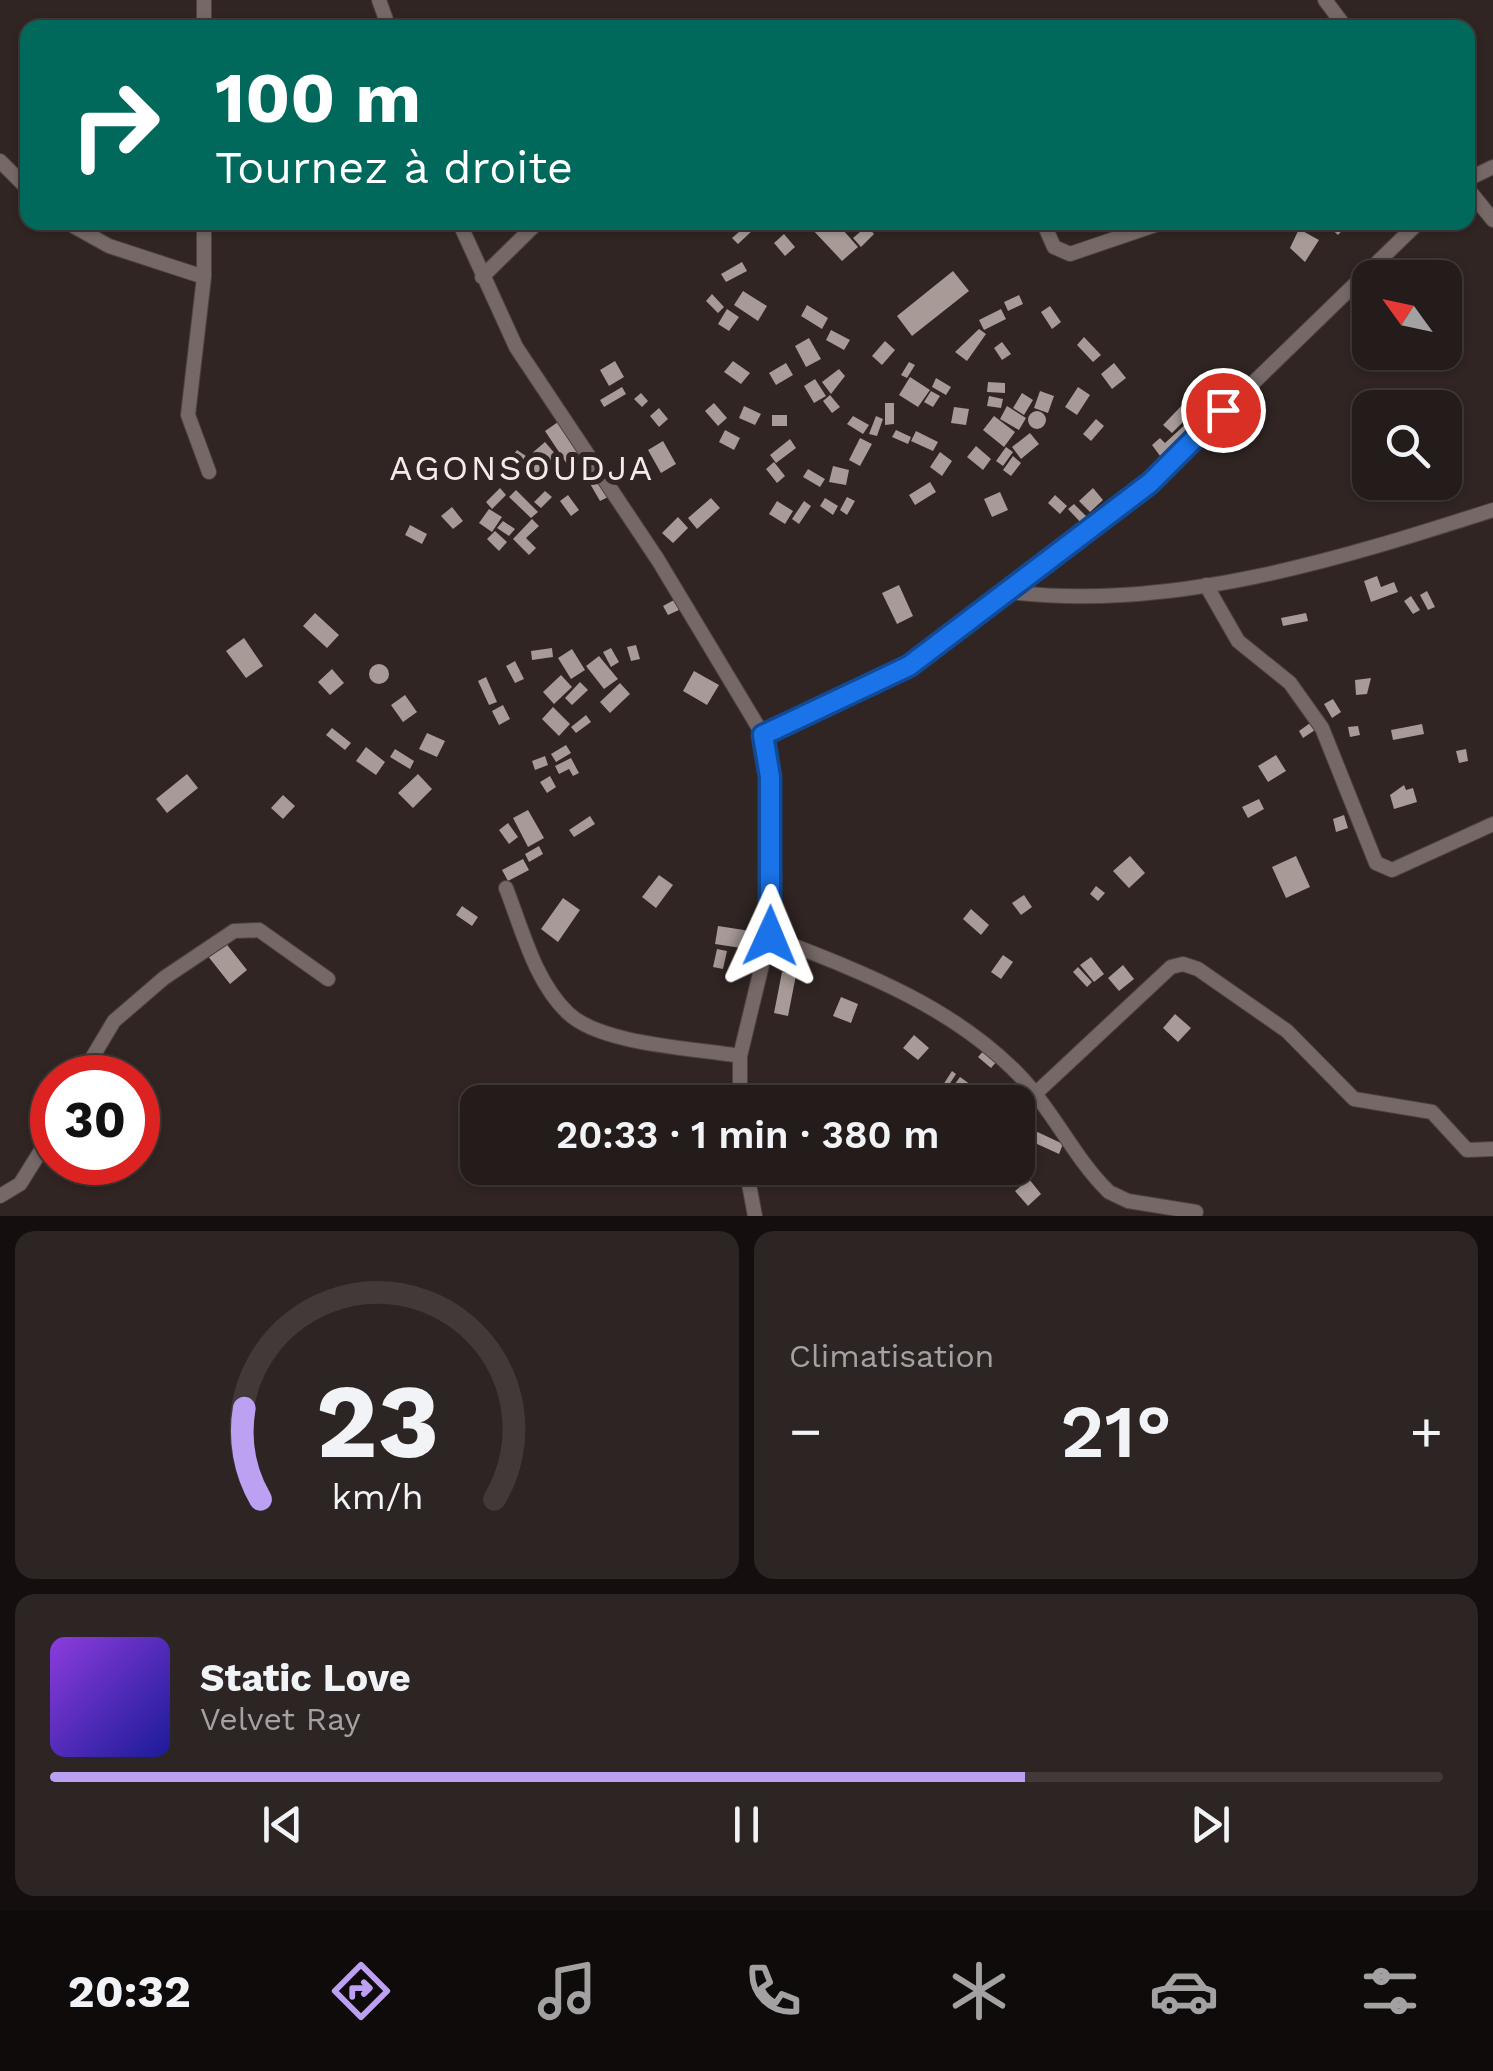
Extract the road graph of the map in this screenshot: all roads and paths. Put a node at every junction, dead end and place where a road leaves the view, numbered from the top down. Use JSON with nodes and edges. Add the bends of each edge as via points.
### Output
{"nodes":[{"id":1,"x":1324,"y":0,"type":"edge"},
{"id":2,"x":1340,"y":20,"type":"edge"},
{"id":3,"x":0,"y":161,"type":"edge"},
{"id":4,"x":20,"y":181,"type":"edge"},
{"id":5,"x":1475,"y":197,"type":"edge"},
{"id":6,"x":1493,"y":220,"type":"edge"},
{"id":7,"x":80,"y":230,"type":"edge"},
{"id":8,"x":204,"y":230,"type":"edge"},
{"id":9,"x":462,"y":230,"type":"edge"},
{"id":10,"x":530,"y":230,"type":"edge"},
{"id":11,"x":1047,"y":230,"type":"edge"},
{"id":12,"x":1140,"y":230,"type":"edge"},
{"id":13,"x":1411,"y":230,"type":"edge"},
{"id":14,"x":204,"y":277,"type":"junction"},
{"id":15,"x":482,"y":277,"type":"junction"},
{"id":16,"x":208,"y":472,"type":"dead end"},
{"id":17,"x":1493,"y":510,"type":"edge"},
{"id":18,"x":1206,"y":585,"type":"junction"},
{"id":19,"x":1010,"y":592,"type":"junction"},
{"id":20,"x":763,"y":735,"type":"junction"},
{"id":21,"x":1493,"y":824,"type":"edge"},
{"id":22,"x":506,"y":888,"type":"dead end"},
{"id":23,"x":770,"y":936,"type":"junction"},
{"id":24,"x":328,"y":978,"type":"dead end"},
{"id":25,"x":94,"y":1055,"type":"edge"},
{"id":26,"x":740,"y":1056,"type":"junction"},
{"id":27,"x":740,"y":1085,"type":"edge"},
{"id":28,"x":1025,"y":1085,"type":"edge"},
{"id":29,"x":1035,"y":1093,"type":"edge"},
{"id":30,"x":1035,"y":1095,"type":"edge"},
{"id":31,"x":1493,"y":1149,"type":"edge"},
{"id":32,"x":30,"y":1168,"type":"edge"},
{"id":33,"x":749,"y":1185,"type":"edge"},
{"id":34,"x":0,"y":1196,"type":"edge"},
{"id":35,"x":1196,"y":1212,"type":"dead end"},
{"id":36,"x":755,"y":1216,"type":"edge"}],
"edges":[{"from":1,"to":2,"type":"street"},
{"from":3,"to":4,"type":"street"},
{"from":5,"to":6,"type":"street"},
{"from":7,"to":14,"type":"street"},
{"from":8,"to":14,"type":"street"},
{"from":9,"to":15,"type":"street"},
{"from":10,"to":15,"type":"street"},
{"from":11,"to":12,"type":"street","via":[[1054,247],[1070,254]]},
{"from":13,"to":19,"type":"street","via":[[1150,483]]},
{"from":14,"to":16,"type":"street","via":[[188,415]]},
{"from":15,"to":20,"type":"street","via":[[516,347],[658,560]]},
{"from":17,"to":18,"type":"street"},
{"from":18,"to":19,"type":"street","via":[[1074,600]]},
{"from":18,"to":21,"type":"street","via":[[1238,641],[1290,683],[1322,728],[1383,870]]},
{"from":19,"to":20,"type":"street","via":[[909,666]]},
{"from":20,"to":23,"type":"street","via":[[770,777]]},
{"from":22,"to":26,"type":"street","via":[[542,978],[569,1015],[621,1037]]},
{"from":23,"to":26,"type":"street"},
{"from":23,"to":28,"type":"street","via":[[912,996],[989,1048]]},
{"from":24,"to":25,"type":"street","via":[[259,930],[234,931],[114,1022]]},
{"from":26,"to":27,"type":"street"},
{"from":29,"to":31,"type":"street","via":[[1171,967],[1183,964],[1287,1031],[1354,1098],[1418,1106],[1444,1122],[1467,1150]]},
{"from":30,"to":35,"type":"street","via":[[1109,1192]]},
{"from":32,"to":34,"type":"street"},
{"from":33,"to":36,"type":"street"}]}
